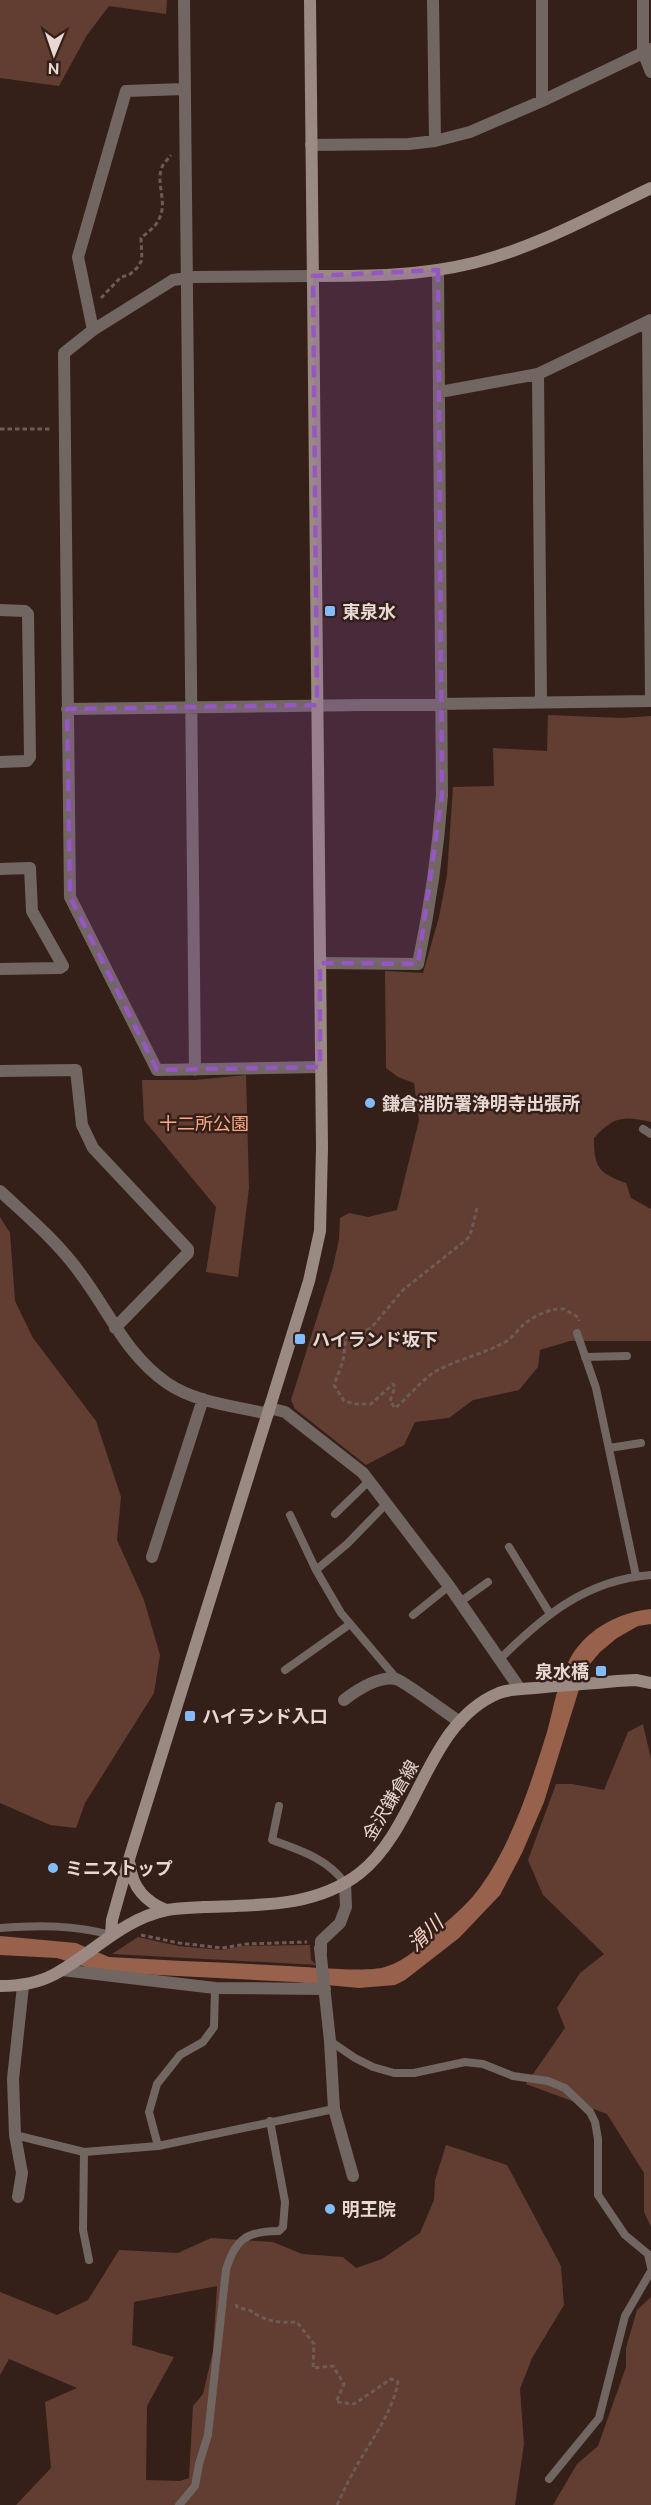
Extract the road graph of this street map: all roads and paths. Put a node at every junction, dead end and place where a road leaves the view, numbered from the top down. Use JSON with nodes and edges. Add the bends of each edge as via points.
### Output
{"nodes":[{"id":1,"x":184,"y":0,"type":"edge"},
{"id":2,"x":310,"y":0,"type":"edge"},
{"id":3,"x":432,"y":0,"type":"edge"},
{"id":4,"x":542,"y":0,"type":"edge"},
{"id":5,"x":643,"y":0,"type":"edge"},
{"id":6,"x":647,"y":50,"type":"edge"},
{"id":7,"x":651,"y":72,"type":"edge"},
{"id":8,"x":184,"y":89,"type":"junction"},
{"id":9,"x":542,"y":101,"type":"junction"},
{"id":10,"x":435,"y":141,"type":"junction"},
{"id":11,"x":311,"y":145,"type":"junction"},
{"id":12,"x":173,"y":152,"type":"dead end"},
{"id":13,"x":651,"y":188,"type":"edge"},
{"id":14,"x":438,"y":270,"type":"junction"},
{"id":15,"x":313,"y":276,"type":"junction"},
{"id":16,"x":187,"y":277,"type":"junction"},
{"id":17,"x":88,"y":305,"type":"junction"},
{"id":18,"x":649,"y":321,"type":"edge"},
{"id":19,"x":93,"y":330,"type":"junction"},
{"id":20,"x":538,"y":374,"type":"junction"},
{"id":21,"x":440,"y":392,"type":"junction"},
{"id":22,"x":0,"y":429,"type":"edge"},
{"id":23,"x":66,"y":429,"type":"junction"},
{"id":24,"x":0,"y":610,"type":"edge"},
{"id":25,"x":651,"y":701,"type":"edge"},
{"id":26,"x":541,"y":702,"type":"junction"},
{"id":27,"x":440,"y":703,"type":"junction"},
{"id":28,"x":317,"y":705,"type":"junction"},
{"id":29,"x":191,"y":707,"type":"junction"},
{"id":30,"x":67,"y":709,"type":"junction"},
{"id":31,"x":0,"y":762,"type":"edge"},
{"id":32,"x":0,"y":869,"type":"edge"},
{"id":33,"x":320,"y":963,"type":"junction"},
{"id":34,"x":0,"y":969,"type":"edge"},
{"id":35,"x":320,"y":1067,"type":"junction"},
{"id":36,"x":195,"y":1070,"type":"junction"},
{"id":37,"x":0,"y":1071,"type":"edge"},
{"id":38,"x":643,"y":1129,"type":"dead end"},
{"id":39,"x":651,"y":1134,"type":"edge"},
{"id":40,"x":0,"y":1191,"type":"edge"},
{"id":41,"x":477,"y":1208,"type":"dead end"},
{"id":42,"x":115,"y":1328,"type":"junction"},
{"id":43,"x":577,"y":1334,"type":"joint"},
{"id":44,"x":627,"y":1356,"type":"dead end"},
{"id":45,"x":585,"y":1357,"type":"junction"},
{"id":46,"x":203,"y":1399,"type":"junction"},
{"id":47,"x":269,"y":1411,"type":"junction"},
{"id":48,"x":640,"y":1443,"type":"dead end"},
{"id":49,"x":609,"y":1448,"type":"junction"},
{"id":50,"x":369,"y":1481,"type":"junction"},
{"id":51,"x":387,"y":1503,"type":"junction"},
{"id":52,"x":335,"y":1514,"type":"dead end"},
{"id":53,"x":290,"y":1515,"type":"dead end"},
{"id":54,"x":509,"y":1547,"type":"dead end"},
{"id":55,"x":152,"y":1557,"type":"dead end"},
{"id":56,"x":316,"y":1570,"type":"junction"},
{"id":57,"x":651,"y":1575,"type":"edge"},
{"id":58,"x":636,"y":1576,"type":"junction"},
{"id":59,"x":488,"y":1582,"type":"dead end"},
{"id":60,"x":449,"y":1586,"type":"junction"},
{"id":61,"x":460,"y":1602,"type":"junction"},
{"id":62,"x":550,"y":1614,"type":"junction"},
{"id":63,"x":413,"y":1615,"type":"dead end"},
{"id":64,"x":350,"y":1624,"type":"junction"},
{"id":65,"x":499,"y":1660,"type":"junction"},
{"id":66,"x":285,"y":1670,"type":"dead end"},
{"id":67,"x":397,"y":1679,"type":"junction"},
{"id":68,"x":651,"y":1683,"type":"edge"},
{"id":69,"x":520,"y":1689,"type":"junction"},
{"id":70,"x":344,"y":1700,"type":"dead end"},
{"id":71,"x":460,"y":1722,"type":"junction"},
{"id":72,"x":279,"y":1806,"type":"dead end"},
{"id":73,"x":129,"y":1861,"type":"junction"},
{"id":74,"x":345,"y":1883,"type":"junction"},
{"id":75,"x":166,"y":1910,"type":"junction"},
{"id":76,"x":0,"y":1928,"type":"edge"},
{"id":77,"x":112,"y":1935,"type":"junction"},
{"id":78,"x":320,"y":1945,"type":"junction"},
{"id":79,"x":62,"y":1969,"type":"junction"},
{"id":80,"x":0,"y":1986,"type":"edge"},
{"id":81,"x":23,"y":1986,"type":"junction"},
{"id":82,"x":215,"y":1988,"type":"junction"},
{"id":83,"x":325,"y":1989,"type":"junction"},
{"id":84,"x":330,"y":2041,"type":"junction"},
{"id":85,"x":334,"y":2109,"type":"junction"},
{"id":86,"x":270,"y":2121,"type":"junction"},
{"id":87,"x":15,"y":2134,"type":"junction"},
{"id":88,"x":158,"y":2146,"type":"junction"},
{"id":89,"x":84,"y":2152,"type":"junction"},
{"id":90,"x":353,"y":2176,"type":"dead end"},
{"id":91,"x":18,"y":2197,"type":"dead end"},
{"id":92,"x":89,"y":2260,"type":"dead end"},
{"id":93,"x":651,"y":2269,"type":"edge"},
{"id":94,"x":235,"y":2295,"type":"dead end"},
{"id":95,"x":549,"y":2478,"type":"dead end"},
{"id":96,"x":179,"y":2505,"type":"edge"},
{"id":97,"x":337,"y":2505,"type":"edge"}],
"edges":[{"from":1,"to":8,"type":"street"},
{"from":2,"to":11,"type":"street"},
{"from":3,"to":10,"type":"street"},
{"from":4,"to":9,"type":"street"},
{"from":5,"to":6,"type":"street"},
{"from":6,"to":7,"type":"street"},
{"from":6,"to":9,"type":"street"},
{"from":8,"to":16,"type":"street"},
{"from":8,"to":17,"type":"street","via":[[126,91],[78,257]]},
{"from":9,"to":10,"type":"street","via":[[470,132]]},
{"from":10,"to":11,"type":"street"},
{"from":11,"to":15,"type":"street"},
{"from":12,"to":17,"type":"path","via":[[160,175],[161,213],[141,238],[137,268]]},
{"from":13,"to":14,"type":"street","via":[[516,249]]},
{"from":14,"to":15,"type":"street","via":[[378,276]]},
{"from":14,"to":21,"type":"street"},
{"from":15,"to":16,"type":"street"},
{"from":15,"to":28,"type":"street"},
{"from":16,"to":19,"type":"street","via":[[173,280]]},
{"from":16,"to":29,"type":"street"},
{"from":17,"to":19,"type":"street"},
{"from":18,"to":20,"type":"street"},
{"from":18,"to":25,"type":"street"},
{"from":19,"to":23,"type":"street","via":[[64,353]]},
{"from":20,"to":21,"type":"street"},
{"from":20,"to":26,"type":"street"},
{"from":21,"to":27,"type":"street"},
{"from":22,"to":23,"type":"path"},
{"from":23,"to":30,"type":"street"},
{"from":24,"to":31,"type":"street","via":[[25,610],[28,614],[30,745],[27,761]]},
{"from":25,"to":26,"type":"street"},
{"from":26,"to":27,"type":"street"},
{"from":27,"to":28,"type":"street"},
{"from":27,"to":33,"type":"street","via":[[442,795],[437,858],[418,963]]},
{"from":28,"to":29,"type":"street"},
{"from":28,"to":33,"type":"street"},
{"from":29,"to":30,"type":"street"},
{"from":29,"to":36,"type":"street"},
{"from":30,"to":36,"type":"street","via":[[70,897],[157,1070]]},
{"from":32,"to":34,"type":"street","via":[[30,868],[32,911],[63,966]]},
{"from":33,"to":35,"type":"street"},
{"from":35,"to":36,"type":"street"},
{"from":35,"to":47,"type":"street","via":[[320,1231]]},
{"from":37,"to":42,"type":"street","via":[[76,1070],[82,1125],[93,1148],[188,1250]]},
{"from":38,"to":39,"type":"lane"},
{"from":40,"to":42,"type":"street","via":[[59,1247]]},
{"from":41,"to":43,"type":"path","via":[[466,1240],[403,1290],[371,1328],[346,1338],[334,1385],[344,1401],[371,1404],[393,1384],[390,1401],[391,1406],[397,1406],[436,1372],[505,1342],[524,1324],[551,1311],[564,1309],[578,1317],[583,1333]]},
{"from":42,"to":46,"type":"street","via":[[138,1359],[161,1378]]},
{"from":43,"to":45,"type":"lane"},
{"from":44,"to":45,"type":"lane"},
{"from":45,"to":49,"type":"lane"},
{"from":46,"to":47,"type":"street"},
{"from":46,"to":55,"type":"street"},
{"from":47,"to":50,"type":"street","via":[[285,1412]]},
{"from":47,"to":73,"type":"street"},
{"from":48,"to":49,"type":"lane"},
{"from":49,"to":58,"type":"lane"},
{"from":50,"to":51,"type":"street"},
{"from":50,"to":52,"type":"lane"},
{"from":51,"to":56,"type":"lane"},
{"from":51,"to":60,"type":"street"},
{"from":53,"to":56,"type":"lane"},
{"from":54,"to":62,"type":"lane"},
{"from":56,"to":64,"type":"lane"},
{"from":57,"to":58,"type":"lane"},
{"from":58,"to":62,"type":"lane","via":[[581,1593]]},
{"from":59,"to":61,"type":"lane"},
{"from":60,"to":61,"type":"street"},
{"from":60,"to":63,"type":"lane"},
{"from":61,"to":65,"type":"street"},
{"from":62,"to":65,"type":"lane"},
{"from":64,"to":66,"type":"lane"},
{"from":64,"to":67,"type":"lane"},
{"from":65,"to":69,"type":"street"},
{"from":67,"to":70,"type":"street","via":[[380,1681]]},
{"from":67,"to":71,"type":"street"},
{"from":68,"to":69,"type":"street","name":"金沢鎌倉線","via":[[636,1680]]},
{"from":69,"to":71,"type":"street","name":"金沢鎌倉線","via":[[501,1692],[481,1702]]},
{"from":71,"to":74,"type":"street","name":"金沢鎌倉線","via":[[446,1739],[392,1835],[371,1862]]},
{"from":72,"to":74,"type":"lane","via":[[272,1840],[309,1853]]},
{"from":73,"to":75,"type":"street","via":[[138,1889]]},
{"from":73,"to":77,"type":"street","via":[[112,1920]]},
{"from":74,"to":75,"type":"street","name":"金沢鎌倉線","via":[[289,1903]]},
{"from":74,"to":78,"type":"street","via":[[346,1907],[340,1923]]},
{"from":75,"to":77,"type":"street","name":"金沢鎌倉線"},
{"from":76,"to":77,"type":"lane","via":[[59,1926]]},
{"from":77,"to":78,"type":"path","via":[[222,1948],[247,1944]]},
{"from":77,"to":79,"type":"street","name":"金沢鎌倉線"},
{"from":78,"to":83,"type":"street"},
{"from":79,"to":81,"type":"street"},
{"from":79,"to":82,"type":"street"},
{"from":80,"to":81,"type":"street"},
{"from":81,"to":87,"type":"street","via":[[13,2079]]},
{"from":82,"to":83,"type":"street"},
{"from":82,"to":88,"type":"lane","via":[[214,2027],[203,2042],[180,2055],[157,2084],[149,2112]]},
{"from":83,"to":84,"type":"street"},
{"from":84,"to":85,"type":"street"},
{"from":84,"to":93,"type":"lane","via":[[364,2063],[394,2073],[414,2073],[465,2061],[565,2088],[595,2122],[598,2194],[625,2235],[648,2254]]},
{"from":85,"to":86,"type":"lane"},
{"from":85,"to":90,"type":"street"},
{"from":86,"to":88,"type":"lane"},
{"from":86,"to":96,"type":"lane","via":[[285,2202],[283,2227],[245,2237],[230,2257],[208,2435],[195,2486]]},
{"from":87,"to":89,"type":"lane"},
{"from":87,"to":91,"type":"street","via":[[22,2173]]},
{"from":88,"to":89,"type":"lane"},
{"from":89,"to":92,"type":"lane","via":[[83,2230]]},
{"from":93,"to":95,"type":"lane","via":[[625,2316],[599,2418]]},
{"from":94,"to":97,"type":"path","via":[[237,2307],[250,2310],[255,2316],[274,2323],[297,2322],[314,2344],[314,2368],[333,2366],[344,2384],[336,2402],[354,2404],[391,2379],[398,2382],[379,2431]]}]}
